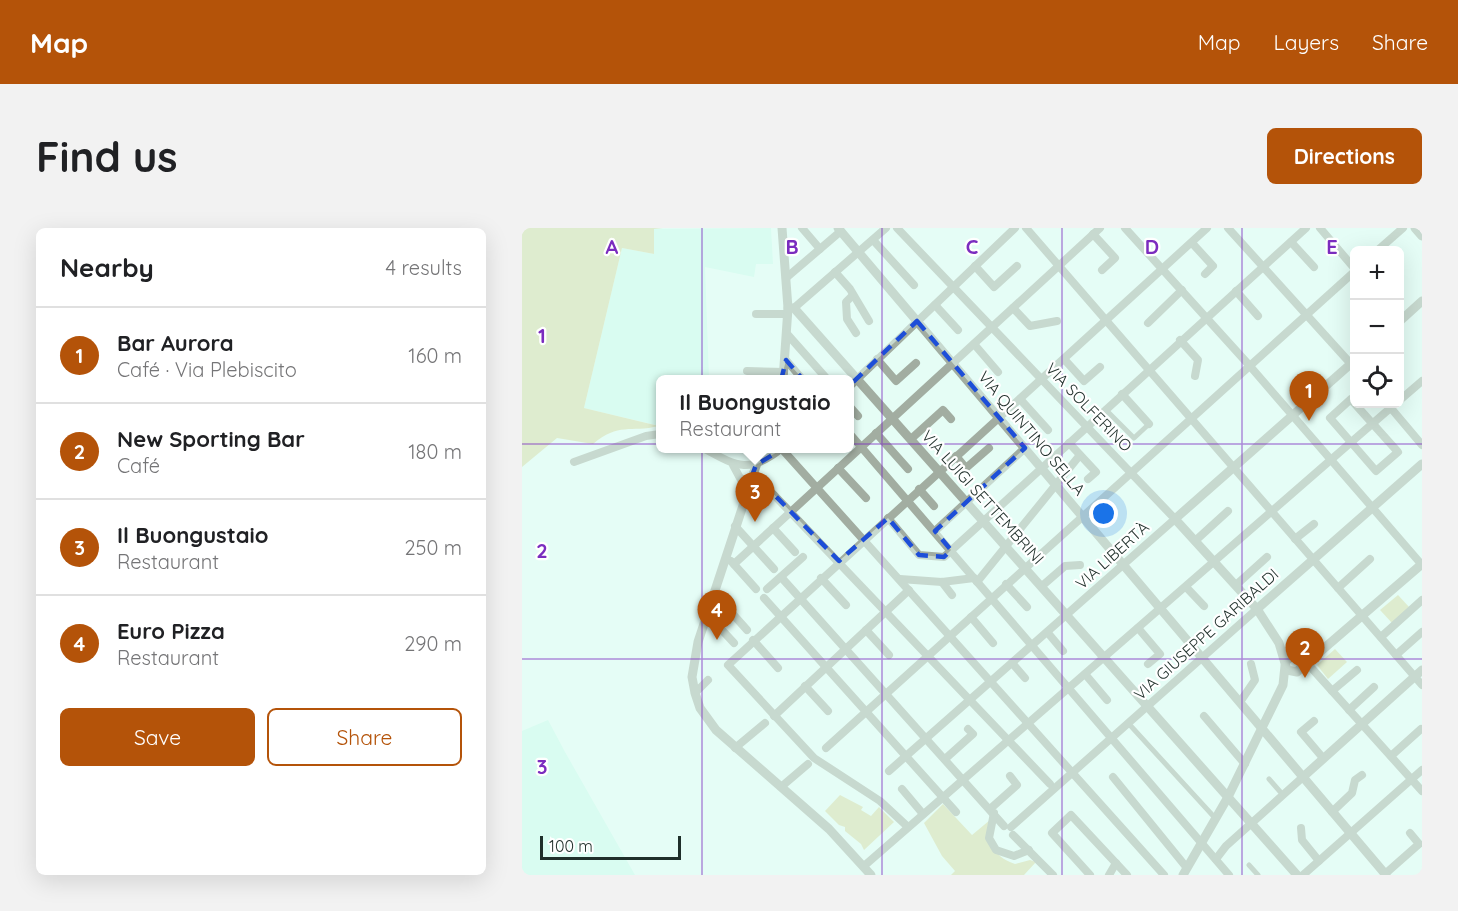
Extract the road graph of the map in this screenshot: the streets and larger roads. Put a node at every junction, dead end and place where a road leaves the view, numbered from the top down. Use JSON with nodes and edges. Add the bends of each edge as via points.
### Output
{"nodes":[{"id":1,"x":783,"y":228,"type":"edge"},
{"id":2,"x":802,"y":228,"type":"edge"},
{"id":3,"x":886,"y":228,"type":"edge"},
{"id":4,"x":897,"y":228,"type":"edge"},
{"id":5,"x":1015,"y":228,"type":"edge"},
{"id":6,"x":1026,"y":228,"type":"edge"},
{"id":7,"x":1100,"y":228,"type":"edge"},
{"id":8,"x":1125,"y":228,"type":"edge"},
{"id":9,"x":1208,"y":228,"type":"edge"},
{"id":10,"x":1228,"y":228,"type":"edge"},
{"id":11,"x":1306,"y":228,"type":"edge"},
{"id":12,"x":1320,"y":228,"type":"edge"},
{"id":13,"x":1403,"y":228,"type":"edge"},
{"id":14,"x":1415,"y":228,"type":"edge"},
{"id":15,"x":840,"y":230,"type":"edge"},
{"id":16,"x":1093,"y":234,"type":"junction"},
{"id":17,"x":1422,"y":236,"type":"edge"},
{"id":18,"x":873,"y":240,"type":"junction"},
{"id":19,"x":1291,"y":242,"type":"junction"},
{"id":20,"x":1192,"y":243,"type":"junction"},
{"id":21,"x":1383,"y":246,"type":"edge"},
{"id":22,"x":820,"y":249,"type":"junction"},
{"id":23,"x":859,"y":252,"type":"junction"},
{"id":24,"x":1350,"y":265,"type":"edge"},
{"id":25,"x":975,"y":266,"type":"junction"},
{"id":26,"x":1017,"y":266,"type":"dead end"},
{"id":27,"x":1059,"y":266,"type":"junction"},
{"id":28,"x":1263,"y":266,"type":"junction"},
{"id":29,"x":1314,"y":267,"type":"dead end"},
{"id":30,"x":1162,"y":269,"type":"junction"},
{"id":31,"x":1102,"y":270,"type":"dead end"},
{"id":32,"x":835,"y":272,"type":"junction"},
{"id":33,"x":1205,"y":274,"type":"dead end"},
{"id":34,"x":1350,"y":274,"type":"edge"},
{"id":35,"x":786,"y":278,"type":"junction"},
{"id":36,"x":914,"y":285,"type":"dead end"},
{"id":37,"x":953,"y":287,"type":"junction"},
{"id":38,"x":1182,"y":290,"type":"junction"},
{"id":39,"x":1236,"y":291,"type":"junction"},
{"id":40,"x":853,"y":295,"type":"junction"},
{"id":41,"x":1422,"y":301,"type":"edge"},
{"id":42,"x":935,"y":304,"type":"junction"},
{"id":43,"x":1013,"y":308,"type":"junction"},
{"id":44,"x":790,"y":310,"type":"junction"},
{"id":45,"x":756,"y":314,"type":"dead end"},
{"id":46,"x":1306,"y":314,"type":"junction"},
{"id":47,"x":1258,"y":316,"type":"dead end"},
{"id":48,"x":1206,"y":317,"type":"junction"},
{"id":49,"x":1404,"y":317,"type":"edge"},
{"id":50,"x":1107,"y":320,"type":"junction"},
{"id":51,"x":869,"y":321,"type":"dead end"},
{"id":52,"x":917,"y":321,"type":"junction"},
{"id":53,"x":1057,"y":321,"type":"dead end"},
{"id":54,"x":1148,"y":323,"type":"dead end"},
{"id":55,"x":992,"y":327,"type":"junction"},
{"id":56,"x":958,"y":330,"type":"dead end"},
{"id":57,"x":856,"y":333,"type":"dead end"},
{"id":58,"x":788,"y":335,"type":"junction"},
{"id":59,"x":1180,"y":340,"type":"junction"},
{"id":60,"x":974,"y":344,"type":"junction"},
{"id":61,"x":877,"y":359,"type":"junction"},
{"id":62,"x":1064,"y":359,"type":"junction"},
{"id":63,"x":786,"y":360,"type":"junction"},
{"id":64,"x":916,"y":363,"type":"dead end"},
{"id":65,"x":952,"y":363,"type":"junction"},
{"id":66,"x":1350,"y":363,"type":"edge"},
{"id":67,"x":1249,"y":365,"type":"junction"},
{"id":68,"x":1100,"y":367,"type":"dead end"},
{"id":69,"x":1350,"y":367,"type":"edge"},
{"id":70,"x":1149,"y":368,"type":"junction"},
{"id":71,"x":747,"y":371,"type":"dead end"},
{"id":72,"x":998,"y":372,"type":"dead end"},
{"id":73,"x":777,"y":375,"type":"edge"},
{"id":74,"x":784,"y":375,"type":"edge"},
{"id":75,"x":798,"y":375,"type":"edge"},
{"id":76,"x":823,"y":375,"type":"edge"},
{"id":77,"x":847,"y":375,"type":"edge"},
{"id":78,"x":1195,"y":376,"type":"dead end"},
{"id":79,"x":1042,"y":379,"type":"junction"},
{"id":80,"x":854,"y":381,"type":"edge"},
{"id":81,"x":1422,"y":381,"type":"edge"},
{"id":82,"x":854,"y":383,"type":"edge"},
{"id":83,"x":1122,"y":394,"type":"junction"},
{"id":84,"x":1404,"y":397,"type":"edge"},
{"id":85,"x":1020,"y":399,"type":"junction"},
{"id":86,"x":1350,"y":400,"type":"edge"},
{"id":87,"x":1359,"y":408,"type":"edge"},
{"id":88,"x":1388,"y":408,"type":"edge"},
{"id":89,"x":1393,"y":408,"type":"edge"},
{"id":90,"x":1105,"y":409,"type":"junction"},
{"id":91,"x":854,"y":412,"type":"edge"},
{"id":92,"x":858,"y":416,"type":"dead end"},
{"id":93,"x":1292,"y":416,"type":"junction"},
{"id":94,"x":1191,"y":417,"type":"junction"},
{"id":95,"x":892,"y":418,"type":"junction"},
{"id":96,"x":999,"y":418,"type":"junction"},
{"id":97,"x":951,"y":419,"type":"dead end"},
{"id":98,"x":1372,"y":423,"type":"junction"},
{"id":99,"x":1149,"y":424,"type":"joint"},
{"id":100,"x":1088,"y":426,"type":"junction"},
{"id":101,"x":1048,"y":430,"type":"dead end"},
{"id":102,"x":876,"y":433,"type":"junction"},
{"id":103,"x":656,"y":435,"type":"edge"},
{"id":104,"x":854,"y":439,"type":"edge"},
{"id":105,"x":911,"y":439,"type":"junction"},
{"id":106,"x":1351,"y":442,"type":"junction"},
{"id":107,"x":1069,"y":443,"type":"junction"},
{"id":108,"x":1422,"y":445,"type":"edge"},
{"id":109,"x":861,"y":447,"type":"junction"},
{"id":110,"x":989,"y":448,"type":"dead end"},
{"id":111,"x":1025,"y":448,"type":"junction"},
{"id":112,"x":711,"y":453,"type":"edge"},
{"id":113,"x":760,"y":453,"type":"edge"},
{"id":114,"x":776,"y":453,"type":"edge"},
{"id":115,"x":785,"y":453,"type":"edge"},
{"id":116,"x":1080,"y":455,"type":"junction"},
{"id":117,"x":956,"y":456,"type":"junction"},
{"id":118,"x":1330,"y":460,"type":"junction"},
{"id":119,"x":574,"y":462,"type":"dead end"},
{"id":120,"x":1422,"y":464,"type":"edge"},
{"id":121,"x":733,"y":465,"type":"junction"},
{"id":122,"x":1234,"y":467,"type":"junction"},
{"id":123,"x":838,"y":468,"type":"junction"},
{"id":124,"x":754,"y":469,"type":"junction"},
{"id":125,"x":908,"y":469,"type":"dead end"},
{"id":126,"x":1042,"y":469,"type":"junction"},
{"id":127,"x":939,"y":471,"type":"junction"},
{"id":128,"x":1131,"y":472,"type":"junction"},
{"id":129,"x":1088,"y":479,"type":"dead end"},
{"id":130,"x":1056,"y":485,"type":"junction"},
{"id":131,"x":816,"y":488,"type":"junction"},
{"id":132,"x":919,"y":489,"type":"junction"},
{"id":133,"x":747,"y":491,"type":"junction"},
{"id":134,"x":866,"y":498,"type":"dead end"},
{"id":135,"x":907,"y":500,"type":"junction"},
{"id":136,"x":967,"y":501,"type":"junction"},
{"id":137,"x":934,"y":506,"type":"dead end"},
{"id":138,"x":1373,"y":508,"type":"junction"},
{"id":139,"x":1228,"y":511,"type":"dead end"},
{"id":140,"x":1272,"y":511,"type":"junction"},
{"id":141,"x":790,"y":512,"type":"junction"},
{"id":142,"x":1082,"y":516,"type":"junction"},
{"id":143,"x":888,"y":518,"type":"junction"},
{"id":144,"x":1174,"y":519,"type":"junction"},
{"id":145,"x":984,"y":521,"type":"junction"},
{"id":146,"x":1314,"y":524,"type":"dead end"},
{"id":147,"x":735,"y":526,"type":"junction"},
{"id":148,"x":773,"y":528,"type":"junction"},
{"id":149,"x":935,"y":531,"type":"junction"},
{"id":150,"x":1295,"y":539,"type":"junction"},
{"id":151,"x":863,"y":540,"type":"junction"},
{"id":152,"x":1195,"y":541,"type":"junction"},
{"id":153,"x":753,"y":546,"type":"junction"},
{"id":154,"x":1006,"y":546,"type":"junction"},
{"id":155,"x":951,"y":550,"type":"junction"},
{"id":156,"x":795,"y":552,"type":"dead end"},
{"id":157,"x":726,"y":555,"type":"junction"},
{"id":158,"x":803,"y":556,"type":"dead end"},
{"id":159,"x":1267,"y":557,"type":"dead end"},
{"id":160,"x":1370,"y":559,"type":"dead end"},
{"id":161,"x":1313,"y":560,"type":"junction"},
{"id":162,"x":839,"y":561,"type":"junction"},
{"id":163,"x":1215,"y":562,"type":"junction"},
{"id":164,"x":734,"y":564,"type":"junction"},
{"id":165,"x":1422,"y":564,"type":"edge"},
{"id":166,"x":1080,"y":565,"type":"dead end"},
{"id":167,"x":1124,"y":565,"type":"junction"},
{"id":168,"x":1025,"y":567,"type":"junction"},
{"id":169,"x":774,"y":569,"type":"dead end"},
{"id":170,"x":781,"y":577,"type":"junction"},
{"id":171,"x":821,"y":578,"type":"junction"},
{"id":172,"x":900,"y":579,"type":"junction"},
{"id":173,"x":976,"y":580,"type":"junction"},
{"id":174,"x":942,"y":582,"type":"junction"},
{"id":175,"x":1006,"y":584,"type":"junction"},
{"id":176,"x":1236,"y":585,"type":"junction"},
{"id":177,"x":1042,"y":586,"type":"junction"},
{"id":178,"x":1186,"y":586,"type":"junction"},
{"id":179,"x":1338,"y":588,"type":"junction"},
{"id":180,"x":756,"y":589,"type":"dead end"},
{"id":181,"x":767,"y":589,"type":"dead end"},
{"id":182,"x":909,"y":590,"type":"junction"},
{"id":183,"x":714,"y":593,"type":"junction"},
{"id":184,"x":952,"y":595,"type":"dead end"},
{"id":185,"x":764,"y":598,"type":"dead end"},
{"id":186,"x":799,"y":598,"type":"junction"},
{"id":187,"x":991,"y":598,"type":"junction"},
{"id":188,"x":1422,"y":600,"type":"edge"},
{"id":189,"x":846,"y":605,"type":"dead end"},
{"id":190,"x":1204,"y":606,"type":"dead end"},
{"id":191,"x":1027,"y":608,"type":"dead end"},
{"id":192,"x":1161,"y":609,"type":"junction"},
{"id":193,"x":1257,"y":609,"type":"junction"},
{"id":194,"x":887,"y":610,"type":"junction"},
{"id":195,"x":707,"y":614,"type":"junction"},
{"id":196,"x":779,"y":615,"type":"junction"},
{"id":197,"x":1068,"y":615,"type":"junction"},
{"id":198,"x":1363,"y":616,"type":"junction"},
{"id":199,"x":970,"y":617,"type":"junction"},
{"id":200,"x":1138,"y":628,"type":"junction"},
{"id":201,"x":747,"y":630,"type":"dead end"},
{"id":202,"x":866,"y":630,"type":"junction"},
{"id":203,"x":1422,"y":632,"type":"edge"},
{"id":204,"x":1048,"y":633,"type":"junction"},
{"id":205,"x":1274,"y":634,"type":"junction"},
{"id":206,"x":949,"y":636,"type":"junction"},
{"id":207,"x":1381,"y":637,"type":"junction"},
{"id":208,"x":753,"y":640,"type":"junction"},
{"id":209,"x":734,"y":643,"type":"dead end"},
{"id":210,"x":993,"y":643,"type":"dead end"},
{"id":211,"x":1032,"y":646,"type":"junction"},
{"id":212,"x":846,"y":649,"type":"junction"},
{"id":213,"x":1063,"y":651,"type":"dead end"},
{"id":214,"x":889,"y":655,"type":"dead end"},
{"id":215,"x":928,"y":655,"type":"junction"},
{"id":216,"x":1396,"y":655,"type":"junction"},
{"id":217,"x":1296,"y":656,"type":"junction"},
{"id":218,"x":1105,"y":657,"type":"junction"},
{"id":219,"x":1202,"y":658,"type":"junction"},
{"id":220,"x":1012,"y":663,"type":"junction"},
{"id":221,"x":1148,"y":664,"type":"dead end"},
{"id":222,"x":1251,"y":664,"type":"dead end"},
{"id":223,"x":1285,"y":664,"type":"junction"},
{"id":224,"x":778,"y":668,"type":"dead end"},
{"id":225,"x":826,"y":668,"type":"junction"},
{"id":226,"x":1302,"y":668,"type":"junction"},
{"id":227,"x":1357,"y":670,"type":"dead end"},
{"id":228,"x":1418,"y":673,"type":"edge"},
{"id":229,"x":1085,"y":674,"type":"junction"},
{"id":230,"x":1025,"y":678,"type":"dead end"},
{"id":231,"x":708,"y":680,"type":"dead end"},
{"id":232,"x":992,"y":682,"type":"junction"},
{"id":233,"x":1283,"y":685,"type":"junction"},
{"id":234,"x":1422,"y":685,"type":"edge"},
{"id":235,"x":806,"y":686,"type":"junction"},
{"id":236,"x":1374,"y":687,"type":"dead end"},
{"id":237,"x":1069,"y":689,"type":"junction"},
{"id":238,"x":1332,"y":691,"type":"junction"},
{"id":239,"x":695,"y":693,"type":"junction"},
{"id":240,"x":886,"y":694,"type":"junction"},
{"id":241,"x":971,"y":699,"type":"junction"},
{"id":242,"x":1107,"y":700,"type":"dead end"},
{"id":243,"x":1240,"y":702,"type":"junction"},
{"id":244,"x":1149,"y":706,"type":"junction"},
{"id":245,"x":1349,"y":710,"type":"junction"},
{"id":246,"x":828,"y":711,"type":"dead end"},
{"id":247,"x":866,"y":712,"type":"junction"},
{"id":248,"x":774,"y":716,"type":"junction"},
{"id":249,"x":1204,"y":716,"type":"dead end"},
{"id":250,"x":1314,"y":721,"type":"dead end"},
{"id":251,"x":765,"y":723,"type":"dead end"},
{"id":252,"x":1029,"y":723,"type":"junction"},
{"id":253,"x":1129,"y":724,"type":"junction"},
{"id":254,"x":1361,"y":724,"type":"junction"},
{"id":255,"x":968,"y":729,"type":"dead end"},
{"id":256,"x":1262,"y":729,"type":"junction"},
{"id":257,"x":1421,"y":729,"type":"edge"},
{"id":258,"x":926,"y":738,"type":"junction"},
{"id":259,"x":1010,"y":739,"type":"junction"},
{"id":260,"x":1112,"y":739,"type":"junction"},
{"id":261,"x":735,"y":748,"type":"junction"},
{"id":262,"x":826,"y":748,"type":"dead end"},
{"id":263,"x":906,"y":756,"type":"junction"},
{"id":264,"x":1390,"y":756,"type":"junction"},
{"id":265,"x":945,"y":759,"type":"junction"},
{"id":266,"x":1323,"y":759,"type":"junction"},
{"id":267,"x":808,"y":764,"type":"dead end"},
{"id":268,"x":1245,"y":764,"type":"junction"},
{"id":269,"x":1422,"y":770,"type":"edge"},
{"id":270,"x":889,"y":771,"type":"dead end"},
{"id":271,"x":1073,"y":773,"type":"junction"},
{"id":272,"x":1362,"y":775,"type":"dead end"},
{"id":273,"x":1010,"y":776,"type":"dead end"},
{"id":274,"x":1113,"y":777,"type":"dead end"},
{"id":275,"x":1303,"y":777,"type":"junction"},
{"id":276,"x":1269,"y":779,"type":"dead end"},
{"id":277,"x":1412,"y":779,"type":"junction"},
{"id":278,"x":963,"y":780,"type":"junction"},
{"id":279,"x":1050,"y":784,"type":"dead end"},
{"id":280,"x":781,"y":787,"type":"junction"},
{"id":281,"x":902,"y":789,"type":"dead end"},
{"id":282,"x":1422,"y":791,"type":"edge"},
{"id":283,"x":1283,"y":795,"type":"junction"},
{"id":284,"x":943,"y":796,"type":"junction"},
{"id":285,"x":1228,"y":798,"type":"junction"},
{"id":286,"x":992,"y":811,"type":"junction"},
{"id":287,"x":956,"y":812,"type":"dead end"},
{"id":288,"x":1332,"y":812,"type":"junction"},
{"id":289,"x":923,"y":814,"type":"junction"},
{"id":290,"x":1216,"y":819,"type":"junction"},
{"id":291,"x":1251,"y":823,"type":"junction"},
{"id":292,"x":908,"y":827,"type":"junction"},
{"id":293,"x":1301,"y":828,"type":"dead end"},
{"id":294,"x":1009,"y":829,"type":"junction"},
{"id":295,"x":1410,"y":833,"type":"dead end"},
{"id":296,"x":1350,"y":834,"type":"junction"},
{"id":297,"x":1202,"y":843,"type":"junction"},
{"id":298,"x":1029,"y":850,"type":"junction"},
{"id":299,"x":1216,"y":859,"type":"junction"},
{"id":300,"x":1319,"y":861,"type":"junction"},
{"id":301,"x":1116,"y":863,"type":"junction"},
{"id":302,"x":1249,"y":865,"type":"dead end"},
{"id":303,"x":864,"y":866,"type":"junction"},
{"id":304,"x":1185,"y":871,"type":"edge"},
{"id":305,"x":1385,"y":874,"type":"edge"},
{"id":306,"x":871,"y":875,"type":"edge"},
{"id":307,"x":1053,"y":875,"type":"edge"},
{"id":308,"x":1090,"y":875,"type":"edge"},
{"id":309,"x":1109,"y":875,"type":"edge"},
{"id":310,"x":1127,"y":875,"type":"edge"},
{"id":311,"x":1164,"y":875,"type":"edge"},
{"id":312,"x":1229,"y":875,"type":"edge"},
{"id":313,"x":1258,"y":875,"type":"edge"},
{"id":314,"x":1297,"y":875,"type":"edge"},
{"id":315,"x":1303,"y":875,"type":"edge"}],
"edges":[{"from":1,"to":35,"type":"street"},
{"from":2,"to":22,"type":"street"},
{"from":3,"to":18,"type":"street"},
{"from":4,"to":37,"type":"street","name":"VIA SOLFERINO"},
{"from":5,"to":25,"type":"street"},
{"from":6,"to":27,"type":"street"},
{"from":7,"to":16,"type":"street"},
{"from":8,"to":30,"type":"street"},
{"from":9,"to":20,"type":"street"},
{"from":10,"to":28,"type":"street"},
{"from":11,"to":19,"type":"street"},
{"from":12,"to":24,"type":"street"},
{"from":13,"to":21,"type":"street"},
{"from":14,"to":17,"type":"street"},
{"from":15,"to":22,"type":"street"},
{"from":15,"to":23,"type":"street","name":"VIA QUINTINO SELLA"},
{"from":16,"to":27,"type":"street"},
{"from":16,"to":31,"type":"street","via":[[1115,258]]},
{"from":18,"to":23,"type":"street"},
{"from":18,"to":36,"type":"street"},
{"from":19,"to":28,"type":"street"},
{"from":19,"to":29,"type":"street"},
{"from":20,"to":30,"type":"street"},
{"from":20,"to":33,"type":"street","via":[[1214,266]]},
{"from":22,"to":35,"type":"street"},
{"from":23,"to":32,"type":"street"},
{"from":23,"to":52,"type":"street","name":"VIA QUINTINO SELLA"},
{"from":25,"to":26,"type":"street","via":[[994,287]]},
{"from":25,"to":37,"type":"street"},
{"from":27,"to":43,"type":"street"},
{"from":27,"to":50,"type":"street"},
{"from":28,"to":39,"type":"street"},
{"from":28,"to":46,"type":"street"},
{"from":30,"to":38,"type":"street"},
{"from":30,"to":50,"type":"street"},
{"from":32,"to":40,"type":"street"},
{"from":32,"to":44,"type":"street"},
{"from":34,"to":46,"type":"street"},
{"from":35,"to":44,"type":"street"},
{"from":37,"to":42,"type":"street"},
{"from":37,"to":55,"type":"street","name":"VIA SOLFERINO"},
{"from":38,"to":48,"type":"street"},
{"from":38,"to":54,"type":"street"},
{"from":39,"to":47,"type":"street"},
{"from":39,"to":48,"type":"street"},
{"from":40,"to":51,"type":"street"},
{"from":40,"to":57,"type":"street","via":[[846,302],[845,314]]},
{"from":41,"to":49,"type":"street"},
{"from":42,"to":52,"type":"street"},
{"from":42,"to":56,"type":"street"},
{"from":43,"to":53,"type":"street","via":[[1030,326]]},
{"from":43,"to":55,"type":"street"},
{"from":44,"to":45,"type":"street"},
{"from":44,"to":58,"type":"street"},
{"from":44,"to":77,"type":"street","name":"VIA LUIGI SETTEMBRINI"},
{"from":46,"to":66,"type":"street"},
{"from":46,"to":67,"type":"street"},
{"from":48,"to":59,"type":"street"},
{"from":48,"to":67,"type":"street"},
{"from":50,"to":62,"type":"street"},
{"from":50,"to":70,"type":"street"},
{"from":52,"to":61,"type":"street"},
{"from":52,"to":65,"type":"street","name":"VIA QUINTINO SELLA"},
{"from":55,"to":60,"type":"street"},
{"from":55,"to":79,"type":"street","name":"VIA SOLFERINO"},
{"from":58,"to":63,"type":"street"},
{"from":58,"to":76,"type":"street"},
{"from":59,"to":70,"type":"street"},
{"from":59,"to":78,"type":"street","via":[[1198,360]]},
{"from":60,"to":65,"type":"street"},
{"from":60,"to":72,"type":"street"},
{"from":61,"to":64,"type":"street","via":[[896,381]]},
{"from":61,"to":80,"type":"street"},
{"from":62,"to":68,"type":"street","via":[[1084,381]]},
{"from":62,"to":79,"type":"street"},
{"from":63,"to":74,"type":"street"},
{"from":63,"to":75,"type":"street"},
{"from":65,"to":95,"type":"street"},
{"from":65,"to":96,"type":"street","name":"VIA QUINTINO SELLA"},
{"from":67,"to":93,"type":"street"},
{"from":67,"to":94,"type":"street"},
{"from":69,"to":93,"type":"street","name":"VIA LIBERTÀ"},
{"from":70,"to":83,"type":"street"},
{"from":70,"to":94,"type":"street"},
{"from":71,"to":73,"type":"street"},
{"from":79,"to":85,"type":"street"},
{"from":79,"to":100,"type":"street","name":"VIA SOLFERINO"},
{"from":81,"to":84,"type":"street"},
{"from":82,"to":95,"type":"street","name":"VIA LUIGI SETTEMBRINI"},
{"from":83,"to":90,"type":"street"},
{"from":83,"to":99,"type":"street"},
{"from":85,"to":96,"type":"street"},
{"from":85,"to":101,"type":"street"},
{"from":86,"to":106,"type":"street","via":[[1330,418]]},
{"from":87,"to":98,"type":"street"},
{"from":88,"to":98,"type":"street"},
{"from":89,"to":108,"type":"street"},
{"from":90,"to":99,"type":"street","via":[[1134,438]]},
{"from":90,"to":100,"type":"street"},
{"from":91,"to":92,"type":"street"},
{"from":93,"to":118,"type":"street"},
{"from":93,"to":122,"type":"street","name":"VIA LIBERTÀ"},
{"from":94,"to":122,"type":"street"},
{"from":94,"to":128,"type":"street"},
{"from":95,"to":102,"type":"street"},
{"from":95,"to":105,"type":"street","name":"VIA LUIGI SETTEMBRINI"},
{"from":96,"to":111,"type":"street","name":"VIA QUINTINO SELLA"},
{"from":96,"to":117,"type":"street"},
{"from":97,"to":105,"type":"street","via":[[943,410]]},
{"from":98,"to":106,"type":"street"},
{"from":98,"to":106,"type":"street","via":[[1398,452],[1376,471]]},
{"from":100,"to":107,"type":"street"},
{"from":100,"to":128,"type":"street","name":"VIA SOLFERINO"},
{"from":102,"to":109,"type":"street"},
{"from":102,"to":125,"type":"street"},
{"from":103,"to":119,"type":"street"},
{"from":104,"to":109,"type":"street"},
{"from":105,"to":127,"type":"street","name":"VIA LUIGI SETTEMBRINI"},
{"from":106,"to":118,"type":"street"},
{"from":107,"to":116,"type":"street"},
{"from":107,"to":126,"type":"street"},
{"from":109,"to":123,"type":"street"},
{"from":109,"to":135,"type":"street"},
{"from":110,"to":117,"type":"street","via":[[966,468]]},
{"from":111,"to":126,"type":"street","name":"VIA QUINTINO SELLA"},
{"from":111,"to":136,"type":"street"},
{"from":112,"to":121,"type":"street"},
{"from":113,"to":124,"type":"street"},
{"from":114,"to":124,"type":"street"},
{"from":115,"to":131,"type":"street"},
{"from":116,"to":129,"type":"street","via":[[1096,472]]},
{"from":116,"to":130,"type":"street"},
{"from":117,"to":127,"type":"street"},
{"from":118,"to":138,"type":"street"},
{"from":118,"to":140,"type":"street"},
{"from":120,"to":138,"type":"street","name":"VIA GIUSEPPE GARIBALDI"},
{"from":121,"to":124,"type":"street"},
{"from":121,"to":133,"type":"street"},
{"from":122,"to":140,"type":"street"},
{"from":122,"to":144,"type":"street","name":"VIA LIBERTÀ"},
{"from":123,"to":131,"type":"street"},
{"from":123,"to":134,"type":"street"},
{"from":124,"to":133,"type":"street"},
{"from":124,"to":141,"type":"street"},
{"from":126,"to":130,"type":"street","name":"VIA QUINTINO SELLA"},
{"from":126,"to":145,"type":"street"},
{"from":127,"to":132,"type":"street"},
{"from":127,"to":136,"type":"street","name":"VIA LUIGI SETTEMBRINI"},
{"from":128,"to":142,"type":"street"},
{"from":128,"to":144,"type":"street","name":"VIA SOLFERINO"},
{"from":130,"to":142,"type":"street","name":"VIA QUINTINO SELLA"},
{"from":130,"to":154,"type":"street"},
{"from":131,"to":141,"type":"street"},
{"from":131,"to":151,"type":"street"},
{"from":132,"to":135,"type":"street"},
{"from":132,"to":137,"type":"street"},
{"from":133,"to":147,"type":"street"},
{"from":135,"to":143,"type":"street"},
{"from":135,"to":149,"type":"street"},
{"from":136,"to":145,"type":"street","name":"VIA LUIGI SETTEMBRINI"},
{"from":136,"to":149,"type":"street"},
{"from":138,"to":161,"type":"street","name":"VIA GIUSEPPE GARIBALDI"},
{"from":138,"to":165,"type":"street"},
{"from":139,"to":152,"type":"street"},
{"from":140,"to":150,"type":"street"},
{"from":140,"to":163,"type":"street"},
{"from":141,"to":148,"type":"street"},
{"from":141,"to":162,"type":"street"},
{"from":142,"to":167,"type":"street","name":"VIA QUINTINO SELLA"},
{"from":142,"to":168,"type":"street"},
{"from":143,"to":151,"type":"street"},
{"from":143,"to":155,"type":"street","via":[[919,555],[944,557]]},
{"from":144,"to":152,"type":"street","name":"VIA SOLFERINO"},
{"from":144,"to":167,"type":"street","name":"VIA LIBERTÀ"},
{"from":145,"to":154,"type":"street","name":"VIA LUIGI SETTEMBRINI"},
{"from":145,"to":155,"type":"street"},
{"from":146,"to":150,"type":"street"},
{"from":147,"to":153,"type":"street"},
{"from":147,"to":157,"type":"street"},
{"from":148,"to":153,"type":"street"},
{"from":148,"to":156,"type":"street"},
{"from":149,"to":155,"type":"street"},
{"from":150,"to":161,"type":"street"},
{"from":151,"to":162,"type":"street"},
{"from":151,"to":172,"type":"street"},
{"from":152,"to":163,"type":"street","name":"VIA SOLFERINO"},
{"from":153,"to":164,"type":"street"},
{"from":153,"to":169,"type":"street"},
{"from":154,"to":168,"type":"street","name":"VIA LUIGI SETTEMBRINI"},
{"from":154,"to":173,"type":"street"},
{"from":155,"to":173,"type":"street"},
{"from":157,"to":164,"type":"street"},
{"from":157,"to":183,"type":"street"},
{"from":158,"to":170,"type":"street"},
{"from":159,"to":176,"type":"street"},
{"from":160,"to":179,"type":"street"},
{"from":161,"to":179,"type":"street"},
{"from":161,"to":193,"type":"street","name":"VIA GIUSEPPE GARIBALDI"},
{"from":162,"to":171,"type":"street"},
{"from":162,"to":194,"type":"street"},
{"from":163,"to":176,"type":"street","name":"VIA SOLFERINO"},
{"from":163,"to":178,"type":"street"},
{"from":164,"to":180,"type":"street"},
{"from":165,"to":198,"type":"street"},
{"from":166,"to":177,"type":"street","via":[[1065,566]]},
{"from":167,"to":192,"type":"street","name":"VIA QUINTINO SELLA"},
{"from":167,"to":197,"type":"street","name":"VIA LIBERTÀ"},
{"from":168,"to":175,"type":"street"},
{"from":168,"to":177,"type":"street","name":"VIA LUIGI SETTEMBRINI"},
{"from":170,"to":181,"type":"street"},
{"from":170,"to":186,"type":"street"},
{"from":171,"to":186,"type":"street"},
{"from":171,"to":189,"type":"street"},
{"from":172,"to":174,"type":"street"},
{"from":172,"to":182,"type":"street"},
{"from":173,"to":174,"type":"street"},
{"from":173,"to":187,"type":"street"},
{"from":174,"to":184,"type":"street"},
{"from":175,"to":187,"type":"street"},
{"from":175,"to":191,"type":"street"},
{"from":176,"to":193,"type":"street","name":"VIA SOLFERINO"},
{"from":177,"to":197,"type":"street","name":"VIA LUIGI SETTEMBRINI"},
{"from":178,"to":190,"type":"street"},
{"from":178,"to":192,"type":"street"},
{"from":179,"to":198,"type":"street"},
{"from":182,"to":194,"type":"street"},
{"from":182,"to":206,"type":"street"},
{"from":183,"to":195,"type":"street"},
{"from":183,"to":201,"type":"street"},
{"from":185,"to":196,"type":"street"},
{"from":186,"to":196,"type":"street"},
{"from":186,"to":212,"type":"street"},
{"from":187,"to":199,"type":"street"},
{"from":187,"to":211,"type":"street"},
{"from":188,"to":207,"type":"street"},
{"from":192,"to":200,"type":"street"},
{"from":192,"to":219,"type":"street","name":"VIA QUINTINO SELLA"},
{"from":193,"to":205,"type":"street","name":"VIA SOLFERINO"},
{"from":193,"to":219,"type":"street","name":"VIA GIUSEPPE GARIBALDI"},
{"from":194,"to":202,"type":"street"},
{"from":194,"to":215,"type":"street"},
{"from":195,"to":209,"type":"street"},
{"from":195,"to":239,"type":"street","via":[[694,659]]},
{"from":196,"to":208,"type":"street"},
{"from":196,"to":225,"type":"street"},
{"from":197,"to":204,"type":"street","name":"VIA LIBERTÀ"},
{"from":197,"to":218,"type":"street","name":"VIA LUIGI SETTEMBRINI"},
{"from":198,"to":207,"type":"street"},
{"from":198,"to":226,"type":"street"},
{"from":199,"to":206,"type":"street"},
{"from":199,"to":210,"type":"street"},
{"from":200,"to":218,"type":"street"},
{"from":200,"to":221,"type":"street","via":[[1160,654]]},
{"from":202,"to":212,"type":"street"},
{"from":202,"to":214,"type":"street"},
{"from":203,"to":216,"type":"street"},
{"from":204,"to":211,"type":"street","name":"VIA LIBERTÀ"},
{"from":204,"to":213,"type":"street"},
{"from":205,"to":217,"type":"street"},
{"from":205,"to":223,"type":"street"},
{"from":206,"to":215,"type":"street"},
{"from":206,"to":232,"type":"street"},
{"from":207,"to":216,"type":"street"},
{"from":208,"to":224,"type":"street"},
{"from":208,"to":248,"type":"street","via":[[728,665]]},
{"from":211,"to":220,"type":"street","name":"VIA LIBERTÀ"},
{"from":211,"to":237,"type":"street"},
{"from":212,"to":225,"type":"street"},
{"from":212,"to":240,"type":"street"},
{"from":215,"to":240,"type":"street"},
{"from":215,"to":241,"type":"street"},
{"from":216,"to":228,"type":"street"},
{"from":217,"to":223,"type":"street","via":[[1290,656]]},
{"from":217,"to":226,"type":"street"},
{"from":218,"to":229,"type":"street"},
{"from":218,"to":244,"type":"street","name":"VIA LUIGI SETTEMBRINI"},
{"from":219,"to":243,"type":"street","name":"VIA QUINTINO SELLA"},
{"from":219,"to":244,"type":"street","name":"VIA GIUSEPPE GARIBALDI"},
{"from":220,"to":230,"type":"street"},
{"from":220,"to":232,"type":"street","name":"VIA LIBERTÀ"},
{"from":222,"to":243,"type":"street","via":[[1255,680]]},
{"from":223,"to":226,"type":"street","via":[[1290,672]]},
{"from":223,"to":233,"type":"street"},
{"from":225,"to":235,"type":"street"},
{"from":225,"to":247,"type":"street"},
{"from":226,"to":233,"type":"street"},
{"from":226,"to":238,"type":"street"},
{"from":227,"to":238,"type":"street"},
{"from":228,"to":234,"type":"street"},
{"from":228,"to":254,"type":"street"},
{"from":229,"to":237,"type":"street"},
{"from":229,"to":242,"type":"street"},
{"from":231,"to":239,"type":"street"},
{"from":232,"to":241,"type":"street","name":"VIA LIBERTÀ"},
{"from":232,"to":252,"type":"street"},
{"from":233,"to":256,"type":"street"},
{"from":235,"to":246,"type":"street"},
{"from":235,"to":248,"type":"street"},
{"from":236,"to":245,"type":"street"},
{"from":237,"to":252,"type":"street"},
{"from":237,"to":260,"type":"street"},
{"from":238,"to":245,"type":"street"},
{"from":239,"to":261,"type":"street","via":[[708,720]]},
{"from":240,"to":247,"type":"street"},
{"from":240,"to":258,"type":"street"},
{"from":241,"to":258,"type":"street","name":"VIA LIBERTÀ"},
{"from":241,"to":259,"type":"street"},
{"from":243,"to":256,"type":"street","name":"VIA QUINTINO SELLA"},
{"from":244,"to":253,"type":"street","name":"VIA GIUSEPPE GARIBALDI"},
{"from":244,"to":285,"type":"street","name":"VIA LUIGI SETTEMBRINI"},
{"from":245,"to":254,"type":"street"},
{"from":247,"to":262,"type":"street"},
{"from":247,"to":263,"type":"street"},
{"from":248,"to":292,"type":"street","via":[[814,758],[880,801]]},
{"from":249,"to":268,"type":"street"},
{"from":250,"to":266,"type":"street","via":[[1301,732]]},
{"from":251,"to":261,"type":"street"},
{"from":252,"to":259,"type":"street"},
{"from":252,"to":271,"type":"street"},
{"from":253,"to":260,"type":"street","name":"VIA GIUSEPPE GARIBALDI"},
{"from":253,"to":290,"type":"street"},
{"from":254,"to":264,"type":"street"},
{"from":254,"to":266,"type":"street"},
{"from":255,"to":265,"type":"street","via":[[973,734]]},
{"from":256,"to":268,"type":"street"},
{"from":256,"to":275,"type":"street","name":"VIA QUINTINO SELLA"},
{"from":257,"to":264,"type":"street"},
{"from":258,"to":263,"type":"street","name":"VIA LIBERTÀ"},
{"from":258,"to":265,"type":"street"},
{"from":259,"to":278,"type":"street"},
{"from":259,"to":279,"type":"street"},
{"from":260,"to":271,"type":"street","name":"VIA GIUSEPPE GARIBALDI"},
{"from":260,"to":297,"type":"street"},
{"from":261,"to":280,"type":"street"},
{"from":263,"to":270,"type":"street","name":"VIA LIBERTÀ"},
{"from":263,"to":284,"type":"street"},
{"from":264,"to":277,"type":"street"},
{"from":265,"to":278,"type":"street"},
{"from":266,"to":275,"type":"street"},
{"from":267,"to":280,"type":"street"},
{"from":268,"to":285,"type":"street"},
{"from":269,"to":277,"type":"street"},
{"from":271,"to":294,"type":"street","name":"VIA GIUSEPPE GARIBALDI"},
{"from":271,"to":311,"type":"street"},
{"from":272,"to":288,"type":"street","via":[[1355,780],[1352,793]]},
{"from":273,"to":286,"type":"street","via":[[1017,785]]},
{"from":274,"to":304,"type":"street"},
{"from":275,"to":283,"type":"street"},
{"from":275,"to":288,"type":"street","name":"VIA QUINTINO SELLA"},
{"from":276,"to":283,"type":"street"},
{"from":277,"to":282,"type":"street"},
{"from":277,"to":296,"type":"street"},
{"from":278,"to":284,"type":"street"},
{"from":278,"to":286,"type":"street"},
{"from":280,"to":303,"type":"street"},
{"from":281,"to":289,"type":"street"},
{"from":283,"to":291,"type":"street"},
{"from":284,"to":287,"type":"street"},
{"from":284,"to":289,"type":"street"},
{"from":285,"to":290,"type":"street"},
{"from":285,"to":291,"type":"street","name":"VIA LUIGI SETTEMBRINI"},
{"from":286,"to":294,"type":"street"},
{"from":286,"to":298,"type":"street","via":[[989,838],[996,849],[1014,856]]},
{"from":288,"to":296,"type":"street","name":"VIA QUINTINO SELLA"},
{"from":289,"to":292,"type":"street"},
{"from":290,"to":297,"type":"street"},
{"from":291,"to":299,"type":"street"},
{"from":291,"to":314,"type":"street","name":"VIA LUIGI SETTEMBRINI"},
{"from":292,"to":303,"type":"street"},
{"from":293,"to":300,"type":"street","via":[[1302,840]]},
{"from":294,"to":298,"type":"street"},
{"from":295,"to":305,"type":"street","via":[[1419,844]]},
{"from":296,"to":300,"type":"street"},
{"from":296,"to":305,"type":"street","name":"VIA QUINTINO SELLA"},
{"from":297,"to":299,"type":"street"},
{"from":297,"to":304,"type":"street"},
{"from":298,"to":307,"type":"street"},
{"from":299,"to":312,"type":"street"},
{"from":300,"to":315,"type":"street"},
{"from":301,"to":308,"type":"street","via":[[1071,815],[1052,833]]},
{"from":301,"to":309,"type":"street"},
{"from":301,"to":310,"type":"street"},
{"from":302,"to":313,"type":"street"},
{"from":303,"to":306,"type":"street"}]}
